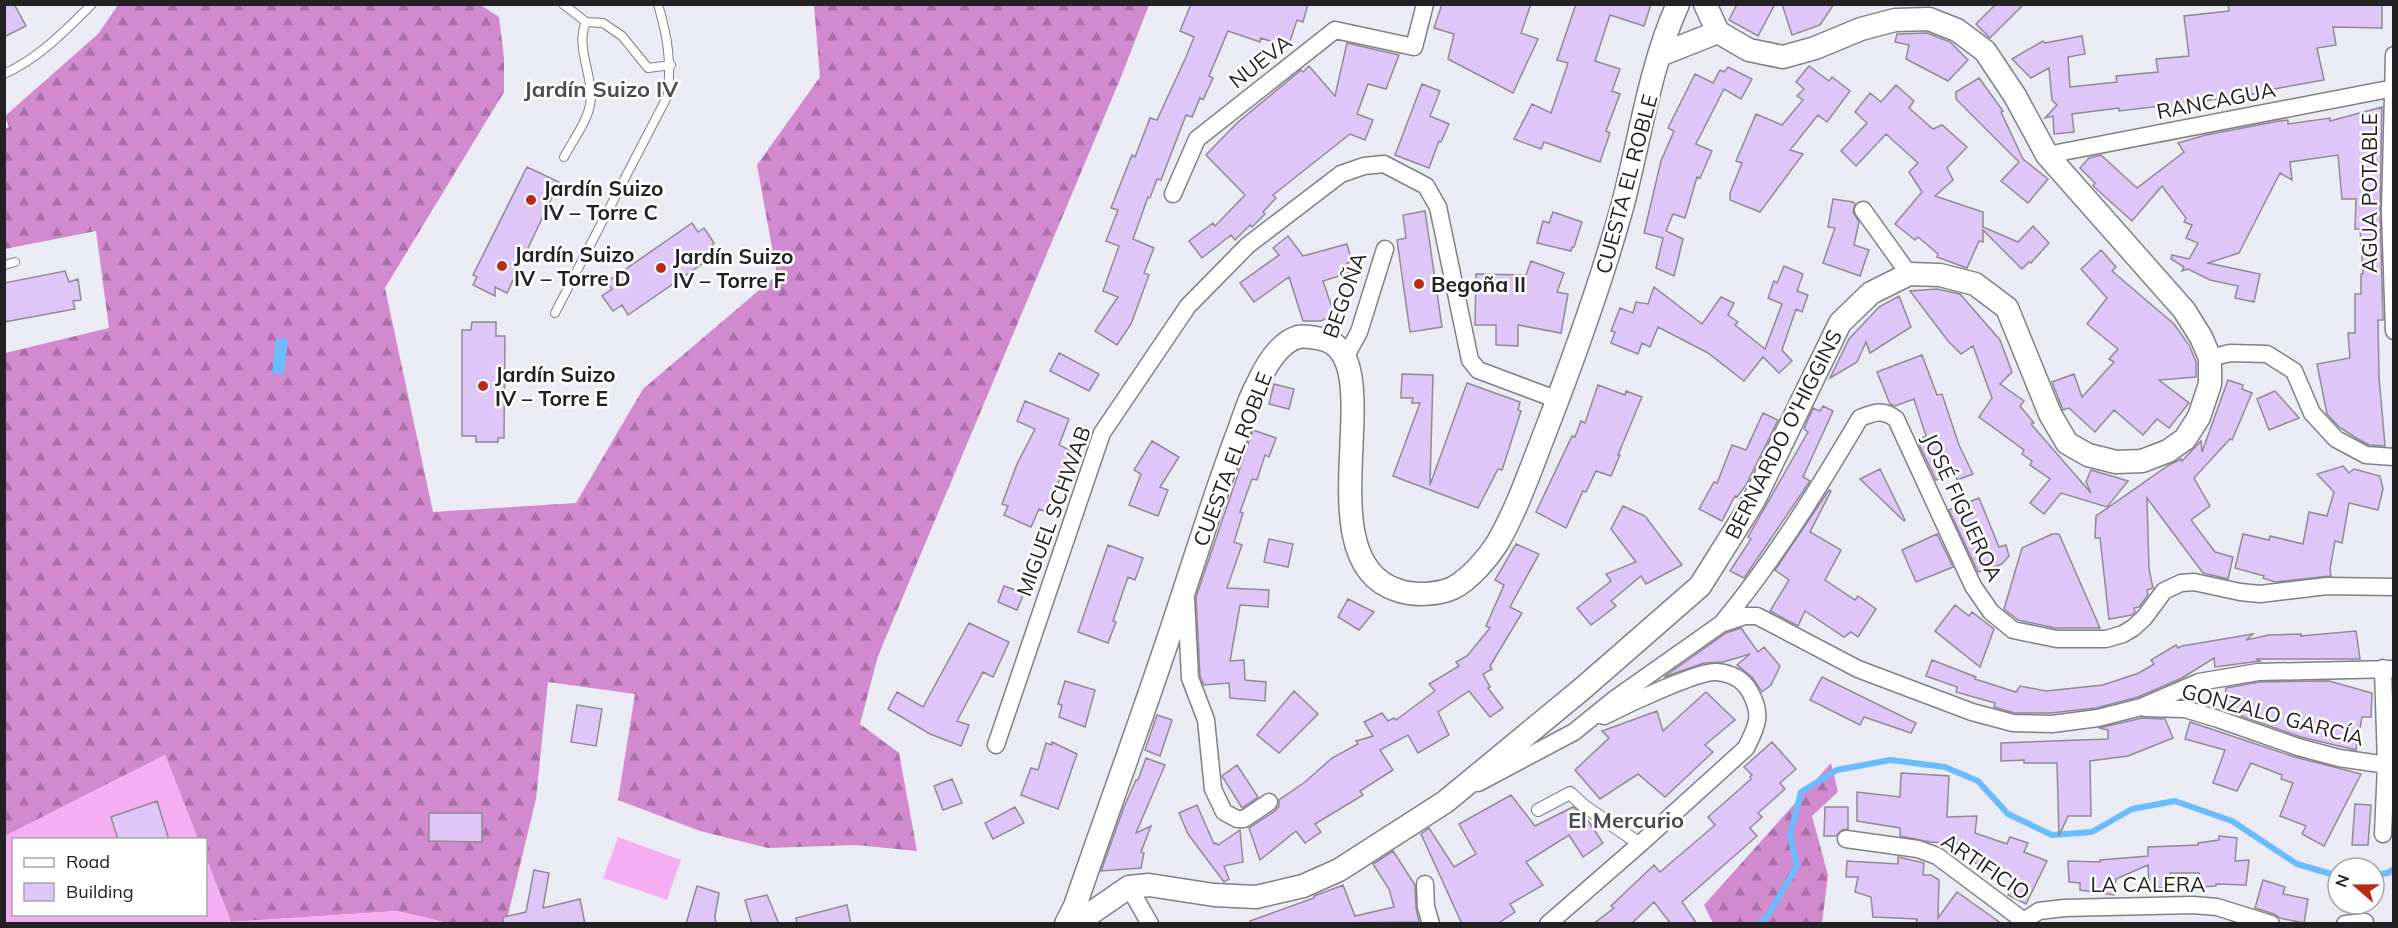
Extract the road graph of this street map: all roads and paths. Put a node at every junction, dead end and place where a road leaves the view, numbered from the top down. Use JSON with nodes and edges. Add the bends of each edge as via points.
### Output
{"nodes":[{"id":1,"x":92,"y":4,"type":"edge"},
{"id":2,"x":563,"y":4,"type":"edge"},
{"id":3,"x":658,"y":4,"type":"edge"},
{"id":4,"x":1425,"y":4,"type":"edge"},
{"id":5,"x":1678,"y":4,"type":"edge"},
{"id":6,"x":1705,"y":4,"type":"edge"},
{"id":7,"x":586,"y":22,"type":"junction"},
{"id":8,"x":1718,"y":32,"type":"junction"},
{"id":9,"x":1660,"y":55,"type":"junction"},
{"id":10,"x":2394,"y":55,"type":"edge"},
{"id":11,"x":670,"y":65,"type":"junction"},
{"id":12,"x":4,"y":74,"type":"edge"},
{"id":13,"x":2393,"y":88,"type":"edge"},
{"id":14,"x":2047,"y":155,"type":"junction"},
{"id":15,"x":564,"y":157,"type":"dead end"},
{"id":16,"x":1173,"y":194,"type":"dead end"},
{"id":17,"x":1863,"y":210,"type":"dead end"},
{"id":18,"x":1385,"y":249,"type":"dead end"},
{"id":19,"x":15,"y":262,"type":"dead end"},
{"id":20,"x":4,"y":265,"type":"edge"},
{"id":21,"x":1909,"y":274,"type":"junction"},
{"id":22,"x":555,"y":313,"type":"dead end"},
{"id":23,"x":2394,"y":331,"type":"edge"},
{"id":24,"x":1346,"y":356,"type":"junction"},
{"id":25,"x":2210,"y":358,"type":"junction"},
{"id":26,"x":1558,"y":400,"type":"junction"},
{"id":27,"x":2394,"y":457,"type":"edge"},
{"id":28,"x":2394,"y":587,"type":"edge"},
{"id":29,"x":1185,"y":590,"type":"junction"},
{"id":30,"x":1721,"y":624,"type":"junction"},
{"id":31,"x":2388,"y":669,"type":"edge"},
{"id":32,"x":2141,"y":707,"type":"junction"},
{"id":33,"x":1574,"y":732,"type":"junction"},
{"id":34,"x":996,"y":745,"type":"dead end"},
{"id":35,"x":2390,"y":765,"type":"edge"},
{"id":36,"x":1445,"y":801,"type":"junction"},
{"id":37,"x":1269,"y":802,"type":"dead end"},
{"id":38,"x":1538,"y":810,"type":"dead end"},
{"id":39,"x":2383,"y":834,"type":"dead end"},
{"id":40,"x":1846,"y":838,"type":"dead end"},
{"id":41,"x":1640,"y":844,"type":"junction"},
{"id":42,"x":1425,"y":884,"type":"dead end"},
{"id":43,"x":1129,"y":887,"type":"junction"},
{"id":44,"x":2365,"y":921,"type":"dead end"},
{"id":45,"x":2027,"y":922,"type":"edge"},
{"id":46,"x":1066,"y":924,"type":"edge"},
{"id":47,"x":1075,"y":924,"type":"edge"},
{"id":48,"x":1150,"y":924,"type":"edge"},
{"id":49,"x":1431,"y":924,"type":"edge"},
{"id":50,"x":1548,"y":924,"type":"edge"},
{"id":51,"x":2271,"y":924,"type":"edge"},
{"id":52,"x":2345,"y":924,"type":"edge"}],
"edges":[{"from":1,"to":12,"type":"lane","via":[[56,39],[22,66]]},
{"from":2,"to":7,"type":"lane"},
{"from":3,"to":11,"type":"lane"},
{"from":4,"to":16,"type":"street","name":"NUEVA","via":[[1414,47],[1335,30],[1197,139]]},
{"from":5,"to":9,"type":"main road","name":"CUESTA EL ROBLE"},
{"from":6,"to":8,"type":"main road"},
{"from":7,"to":11,"type":"lane","via":[[603,23],[622,36],[648,68]]},
{"from":7,"to":15,"type":"lane","via":[[581,33],[592,95],[588,115]]},
{"from":8,"to":9,"type":"main road"},
{"from":8,"to":14,"type":"main road","name":"BERNARDO O'HIGGINS","via":[[1749,50],[1783,57],[1895,20],[1929,19],[1957,30],[1984,51],[2015,96]]},
{"from":9,"to":26,"type":"main road","name":"CUESTA EL ROBLE","via":[[1605,266]]},
{"from":10,"to":13,"type":"street","name":"AGUA POTABLE"},
{"from":11,"to":22,"type":"lane","via":[[668,95]]},
{"from":13,"to":14,"type":"street","name":"RANCAGUA"},
{"from":13,"to":23,"type":"street","name":"AGUA POTABLE","via":[[2390,212]]},
{"from":14,"to":25,"type":"main road","name":"BERNARDO O'HIGGINS","via":[[2184,310]]},
{"from":17,"to":21,"type":"street"},
{"from":18,"to":24,"type":"street","name":"BEGOÑA","via":[[1359,332]]},
{"from":19,"to":20,"type":"lane"},
{"from":21,"to":25,"type":"main road","name":"BERNARDO O'HIGGINS","via":[[1940,275],[1975,284],[2007,308],[2050,414],[2067,443],[2088,455],[2116,462],[2142,461],[2185,439],[2199,417],[2210,384]]},
{"from":21,"to":36,"type":"main road","name":"BERNARDO O'HIGGINS","via":[[1871,293],[1840,323],[1754,500],[1700,586]]},
{"from":24,"to":26,"type":"main road","name":"CUESTA EL ROBLE","via":[[1352,382],[1351,520],[1357,548],[1377,580],[1409,593],[1451,589],[1469,576],[1496,546],[1515,510]]},
{"from":24,"to":29,"type":"main road","name":"CUESTA EL ROBLE","via":[[1329,341],[1302,336],[1285,344],[1267,364],[1215,496]]},
{"from":25,"to":27,"type":"street","via":[[2230,352],[2267,354],[2294,370],[2312,413],[2337,440],[2366,455]]},
{"from":26,"to":34,"type":"street","name":"MIGUEL SCHWAB","via":[[1478,370],[1470,360],[1438,207],[1425,186],[1384,164],[1341,174],[1248,245],[1188,306],[1102,433]]},
{"from":28,"to":30,"type":"street","name":"JOSÉ FIGUEROA","via":[[2327,586],[2260,594],[2181,583],[2164,591],[2133,628],[2106,639],[2057,639],[2013,630],[1991,612],[1973,586],[1896,419],[1886,412],[1875,412],[1860,418],[1788,535]]},
{"from":29,"to":37,"type":"street","via":[[1190,678],[1206,720],[1213,789],[1224,812],[1237,819],[1244,819]]},
{"from":29,"to":46,"type":"main road","name":"CUESTA EL ROBLE"},
{"from":30,"to":32,"type":"street","via":[[1757,616],[1858,669],[1972,712],[2013,723],[2052,724]]},
{"from":30,"to":33,"type":"street"},
{"from":31,"to":32,"type":"street","via":[[2258,672],[2199,682]]},
{"from":31,"to":35,"type":"street"},
{"from":32,"to":35,"type":"street","name":"GONZALO GARCÍA","via":[[2185,709],[2298,747]]},
{"from":33,"to":36,"type":"street"},
{"from":33,"to":41,"type":"street","via":[[1630,703],[1714,672],[1732,675],[1746,685],[1758,706],[1756,728],[1746,748]]},
{"from":35,"to":39,"type":"street"},
{"from":36,"to":43,"type":"main road","name":"BERNARDO O'HIGGINS","via":[[1339,870],[1303,886],[1256,897],[1149,885]]},
{"from":38,"to":41,"type":"street","via":[[1570,793]]},
{"from":40,"to":45,"type":"street","name":"ARTIFICIO","via":[[1918,849],[1937,856]]},
{"from":41,"to":50,"type":"street"},
{"from":42,"to":49,"type":"street"},
{"from":43,"to":47,"type":"main road"},
{"from":43,"to":48,"type":"street"},
{"from":44,"to":52,"type":"street"},
{"from":45,"to":51,"type":"street","name":"LA CALERA","via":[[2039,911],[2064,908],[2193,905],[2217,906]]}]}
